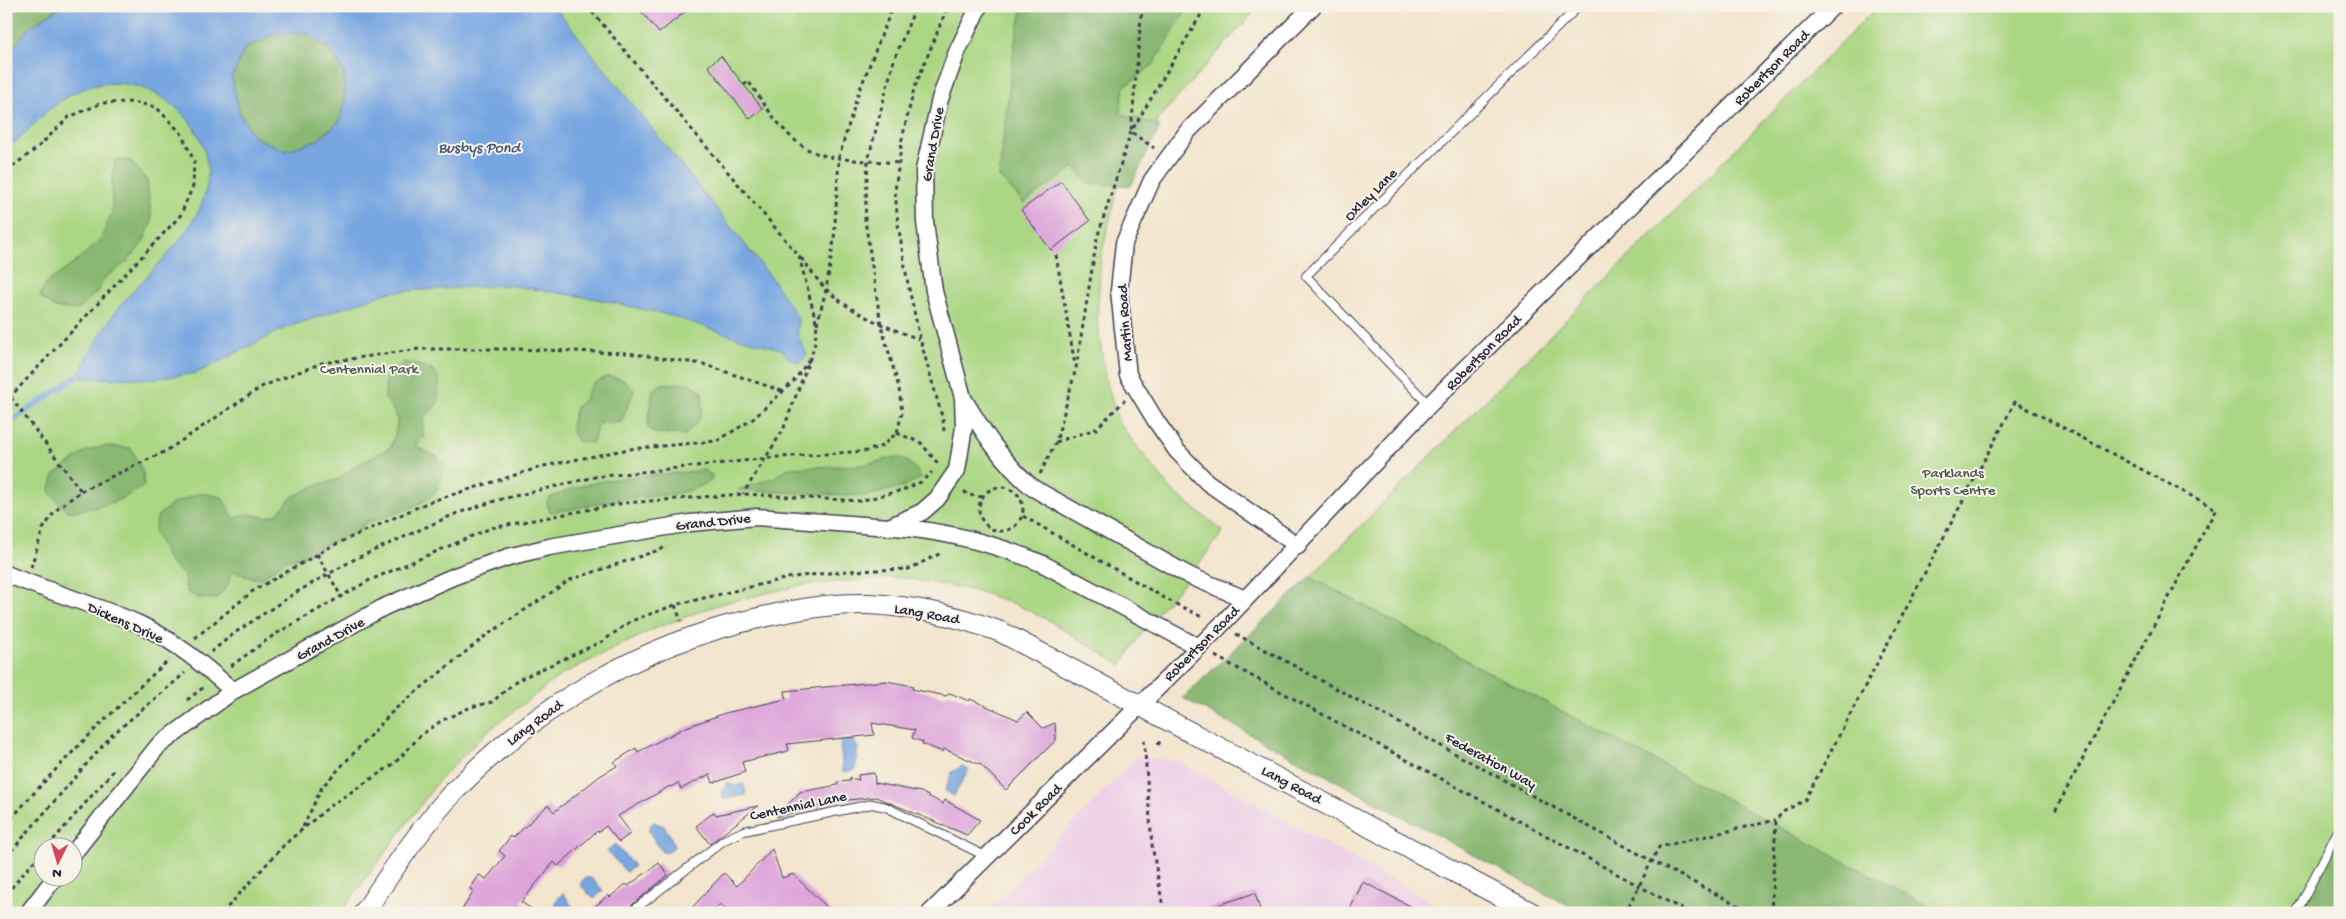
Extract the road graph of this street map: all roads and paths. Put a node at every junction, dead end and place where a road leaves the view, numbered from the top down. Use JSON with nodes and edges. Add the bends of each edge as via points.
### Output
{"nodes":[{"id":1,"x":587,"y":6,"type":"edge"},
{"id":2,"x":892,"y":6,"type":"edge"},
{"id":3,"x":916,"y":6,"type":"edge"},
{"id":4,"x":948,"y":6,"type":"edge"},
{"id":5,"x":979,"y":6,"type":"edge"},
{"id":6,"x":1142,"y":6,"type":"edge"},
{"id":7,"x":1206,"y":6,"type":"edge"},
{"id":8,"x":1313,"y":6,"type":"edge"},
{"id":9,"x":1579,"y":6,"type":"edge"},
{"id":10,"x":1833,"y":6,"type":"edge"},
{"id":11,"x":744,"y":85,"type":"dead end"},
{"id":12,"x":1131,"y":132,"type":"junction"},
{"id":13,"x":839,"y":157,"type":"junction"},
{"id":14,"x":1168,"y":158,"type":"junction"},
{"id":15,"x":868,"y":160,"type":"junction"},
{"id":16,"x":899,"y":163,"type":"junction"},
{"id":17,"x":6,"y":171,"type":"edge"},
{"id":18,"x":1056,"y":255,"type":"dead end"},
{"id":19,"x":799,"y":256,"type":"junction"},
{"id":20,"x":826,"y":290,"type":"junction"},
{"id":21,"x":817,"y":325,"type":"junction"},
{"id":22,"x":881,"y":325,"type":"junction"},
{"id":23,"x":920,"y":339,"type":"junction"},
{"id":24,"x":809,"y":360,"type":"junction"},
{"id":25,"x":1076,"y":368,"type":"junction"},
{"id":26,"x":6,"y":391,"type":"edge"},
{"id":27,"x":782,"y":391,"type":"junction"},
{"id":28,"x":1138,"y":391,"type":"junction"},
{"id":29,"x":10,"y":396,"type":"junction"},
{"id":30,"x":963,"y":398,"type":"junction"},
{"id":31,"x":1429,"y":405,"type":"junction"},
{"id":32,"x":897,"y":433,"type":"junction"},
{"id":33,"x":944,"y":434,"type":"dead end"},
{"id":34,"x":1056,"y":442,"type":"junction"},
{"id":35,"x":765,"y":458,"type":"junction"},
{"id":36,"x":940,"y":458,"type":"dead end"},
{"id":37,"x":938,"y":464,"type":"junction"},
{"id":38,"x":1034,"y":488,"type":"junction"},
{"id":39,"x":80,"y":492,"type":"junction"},
{"id":40,"x":743,"y":494,"type":"junction"},
{"id":41,"x":1023,"y":516,"type":"junction"},
{"id":42,"x":690,"y":523,"type":"junction"},
{"id":43,"x":889,"y":527,"type":"junction"},
{"id":44,"x":1298,"y":546,"type":"junction"},
{"id":45,"x":317,"y":554,"type":"junction"},
{"id":46,"x":6,"y":574,"type":"edge"},
{"id":47,"x":328,"y":574,"type":"junction"},
{"id":48,"x":27,"y":582,"type":"junction"},
{"id":49,"x":341,"y":596,"type":"junction"},
{"id":50,"x":1245,"y":599,"type":"junction"},
{"id":51,"x":675,"y":605,"type":"dead end"},
{"id":52,"x":680,"y":618,"type":"dead end"},
{"id":53,"x":1220,"y":626,"type":"junction"},
{"id":54,"x":1198,"y":647,"type":"junction"},
{"id":55,"x":181,"y":649,"type":"junction"},
{"id":56,"x":198,"y":662,"type":"junction"},
{"id":57,"x":217,"y":676,"type":"junction"},
{"id":58,"x":233,"y":691,"type":"junction"},
{"id":59,"x":1140,"y":705,"type":"junction"},
{"id":60,"x":181,"y":706,"type":"dead end"},
{"id":61,"x":1144,"y":740,"type":"dead end"},
{"id":62,"x":1160,"y":741,"type":"dead end"},
{"id":63,"x":1158,"y":745,"type":"dead end"},
{"id":64,"x":119,"y":764,"type":"dead end"},
{"id":65,"x":2054,"y":813,"type":"dead end"},
{"id":66,"x":1776,"y":820,"type":"junction"},
{"id":67,"x":6,"y":825,"type":"edge"},
{"id":68,"x":2340,"y":827,"type":"edge"},
{"id":69,"x":302,"y":830,"type":"dead end"},
{"id":70,"x":57,"y":836,"type":"edge"},
{"id":71,"x":82,"y":841,"type":"edge"},
{"id":72,"x":6,"y":857,"type":"edge"},
{"id":73,"x":987,"y":857,"type":"junction"},
{"id":74,"x":1652,"y":861,"type":"junction"},
{"id":75,"x":32,"y":864,"type":"edge"},
{"id":76,"x":48,"y":886,"type":"edge"},
{"id":77,"x":1639,"y":886,"type":"junction"},
{"id":78,"x":6,"y":894,"type":"edge"},
{"id":79,"x":1163,"y":908,"type":"dead end"},
{"id":80,"x":28,"y":913,"type":"edge"},
{"id":81,"x":364,"y":913,"type":"edge"},
{"id":82,"x":630,"y":913,"type":"edge"},
{"id":83,"x":930,"y":913,"type":"edge"},
{"id":84,"x":1532,"y":913,"type":"edge"},
{"id":85,"x":1625,"y":913,"type":"edge"},
{"id":86,"x":1689,"y":913,"type":"edge"},
{"id":87,"x":1753,"y":913,"type":"edge"},
{"id":88,"x":1771,"y":913,"type":"edge"},
{"id":89,"x":2296,"y":913,"type":"edge"}],
"edges":[{"from":1,"to":19,"type":"path"},
{"from":2,"to":13,"type":"path","via":[[858,94]]},
{"from":3,"to":15,"type":"path","via":[[894,60]]},
{"from":4,"to":16,"type":"path","via":[[914,89]]},
{"from":5,"to":30,"type":"street","name":"Grand Drive","via":[[940,99],[924,170],[925,222],[934,291]]},
{"from":6,"to":12,"type":"path"},
{"from":7,"to":12,"type":"path"},
{"from":8,"to":14,"type":"street","name":"Martin Road","via":[[1187,132]]},
{"from":9,"to":31,"type":"lane","name":"Oxley Lane","via":[[1306,276]]},
{"from":10,"to":31,"type":"street","name":"Robertson Road"},
{"from":11,"to":13,"type":"path","via":[[748,82],[789,134],[803,146],[820,154]]},
{"from":12,"to":14,"type":"path"},
{"from":12,"to":25,"type":"path","via":[[1097,238]]},
{"from":13,"to":15,"type":"path"},
{"from":13,"to":20,"type":"path","via":[[834,240]]},
{"from":14,"to":28,"type":"street","name":"Martin Road","via":[[1152,180],[1124,243],[1119,292],[1122,335],[1128,375]]},
{"from":15,"to":16,"type":"path"},
{"from":15,"to":22,"type":"path","via":[[865,220]]},
{"from":16,"to":23,"type":"path","via":[[895,191],[898,224]]},
{"from":17,"to":29,"type":"path","via":[[36,149],[69,117],[102,103],[133,102],[156,107],[181,133],[194,161],[194,186],[180,216]]},
{"from":18,"to":25,"type":"path"},
{"from":19,"to":20,"type":"path"},
{"from":19,"to":21,"type":"path"},
{"from":20,"to":21,"type":"path"},
{"from":20,"to":22,"type":"path","via":[[852,310]]},
{"from":21,"to":24,"type":"path"},
{"from":22,"to":23,"type":"path"},
{"from":22,"to":32,"type":"path","via":[[899,388],[902,413]]},
{"from":23,"to":33,"type":"path"},
{"from":24,"to":27,"type":"path","via":[[794,382]]},
{"from":24,"to":35,"type":"path","via":[[783,430]]},
{"from":25,"to":34,"type":"path"},
{"from":26,"to":29,"type":"path"},
{"from":27,"to":39,"type":"path","via":[[703,364],[628,353],[419,349],[322,363],[263,386],[166,451]]},
{"from":27,"to":45,"type":"path","via":[[753,419],[717,441],[629,450],[544,466],[429,502]]},
{"from":28,"to":34,"type":"path","via":[[1121,402],[1096,429]]},
{"from":28,"to":44,"type":"street","name":"Martin Road","via":[[1177,451],[1207,482]]},
{"from":29,"to":39,"type":"path"},
{"from":30,"to":38,"type":"street","via":[[994,449],[1014,472]]},
{"from":30,"to":43,"type":"street","name":"Grand Drive","via":[[964,427],[957,470],[937,499],[922,512]]},
{"from":31,"to":44,"type":"street","name":"Robertson Road"},
{"from":32,"to":35,"type":"path","via":[[882,446],[866,451]]},
{"from":32,"to":37,"type":"path","via":[[921,443]]},
{"from":34,"to":38,"type":"path"},
{"from":35,"to":40,"type":"path"},
{"from":35,"to":47,"type":"path","via":[[596,477],[498,500],[418,530]]},
{"from":36,"to":37,"type":"path"},
{"from":37,"to":40,"type":"path","via":[[920,482],[860,501]]},
{"from":38,"to":50,"type":"street","via":[[1190,576]]},
{"from":39,"to":48,"type":"path","via":[[55,511],[43,529]]},
{"from":40,"to":49,"type":"path","via":[[624,503],[491,528],[368,581]]},
{"from":41,"to":41,"type":"path","via":[[1012,529],[996,531],[980,516],[980,503],[989,491],[1011,489],[1022,501]]},
{"from":41,"to":53,"type":"path","name":"Federation Way","via":[[1168,600]]},
{"from":42,"to":43,"type":"street","name":"Grand Drive","via":[[757,517]]},
{"from":42,"to":58,"type":"street","name":"Grand Drive","via":[[549,547],[508,557],[455,576],[384,608]]},
{"from":42,"to":69,"type":"path","via":[[662,549],[570,580],[484,637],[394,710],[322,787]]},
{"from":43,"to":54,"type":"street","via":[[917,529],[1017,553]]},
{"from":44,"to":50,"type":"street","name":"Robertson Road"},
{"from":45,"to":47,"type":"path"},
{"from":45,"to":55,"type":"path","via":[[253,591]]},
{"from":46,"to":48,"type":"street","name":"Dickens Drive"},
{"from":47,"to":49,"type":"path"},
{"from":47,"to":56,"type":"path","via":[[295,592]]},
{"from":48,"to":55,"type":"street","name":"Dickens Drive","via":[[140,625]]},
{"from":49,"to":57,"type":"path","via":[[274,635]]},
{"from":50,"to":53,"type":"street","name":"Robertson Road"},
{"from":51,"to":52,"type":"path"},
{"from":53,"to":54,"type":"street","name":"Robertson Road"},
{"from":53,"to":74,"type":"path","name":"Federation Way"},
{"from":54,"to":59,"type":"street","name":"Robertson Road"},
{"from":54,"to":77,"type":"path"},
{"from":55,"to":56,"type":"street","name":"Dickens Drive"},
{"from":55,"to":67,"type":"path","via":[[107,715],[50,773]]},
{"from":56,"to":57,"type":"street","name":"Dickens Drive"},
{"from":56,"to":72,"type":"path","via":[[111,736]]},
{"from":57,"to":58,"type":"street","name":"Dickens Drive"},
{"from":57,"to":60,"type":"path"},
{"from":58,"to":71,"type":"street","name":"Grand Drive","via":[[158,746]]},
{"from":59,"to":73,"type":"street","name":"Cook Road"},
{"from":59,"to":81,"type":"street","name":"Lang Road","via":[[1001,632],[973,621],[934,612],[867,604],[789,611],[744,621],[698,634],[653,652],[573,694],[538,718],[450,797],[408,848]]},
{"from":59,"to":84,"type":"street","name":"Lang Road"},
{"from":61,"to":79,"type":"path","via":[[1152,845]]},
{"from":62,"to":63,"type":"path"},
{"from":64,"to":70,"type":"path"},
{"from":65,"to":66,"type":"path","via":[[2216,508],[2015,402],[1805,800],[1783,812]]},
{"from":66,"to":74,"type":"path","via":[[1659,847]]},
{"from":66,"to":88,"type":"path"},
{"from":68,"to":89,"type":"lane"},
{"from":73,"to":82,"type":"lane","name":"Centennial Lane","via":[[886,807],[872,804],[744,831],[724,840]]},
{"from":73,"to":83,"type":"street","name":"Cook Road"},
{"from":74,"to":77,"type":"path"},
{"from":74,"to":87,"type":"path","name":"Federation Way"},
{"from":75,"to":78,"type":"path"},
{"from":76,"to":80,"type":"street"},
{"from":77,"to":85,"type":"path"},
{"from":77,"to":86,"type":"path"}]}
